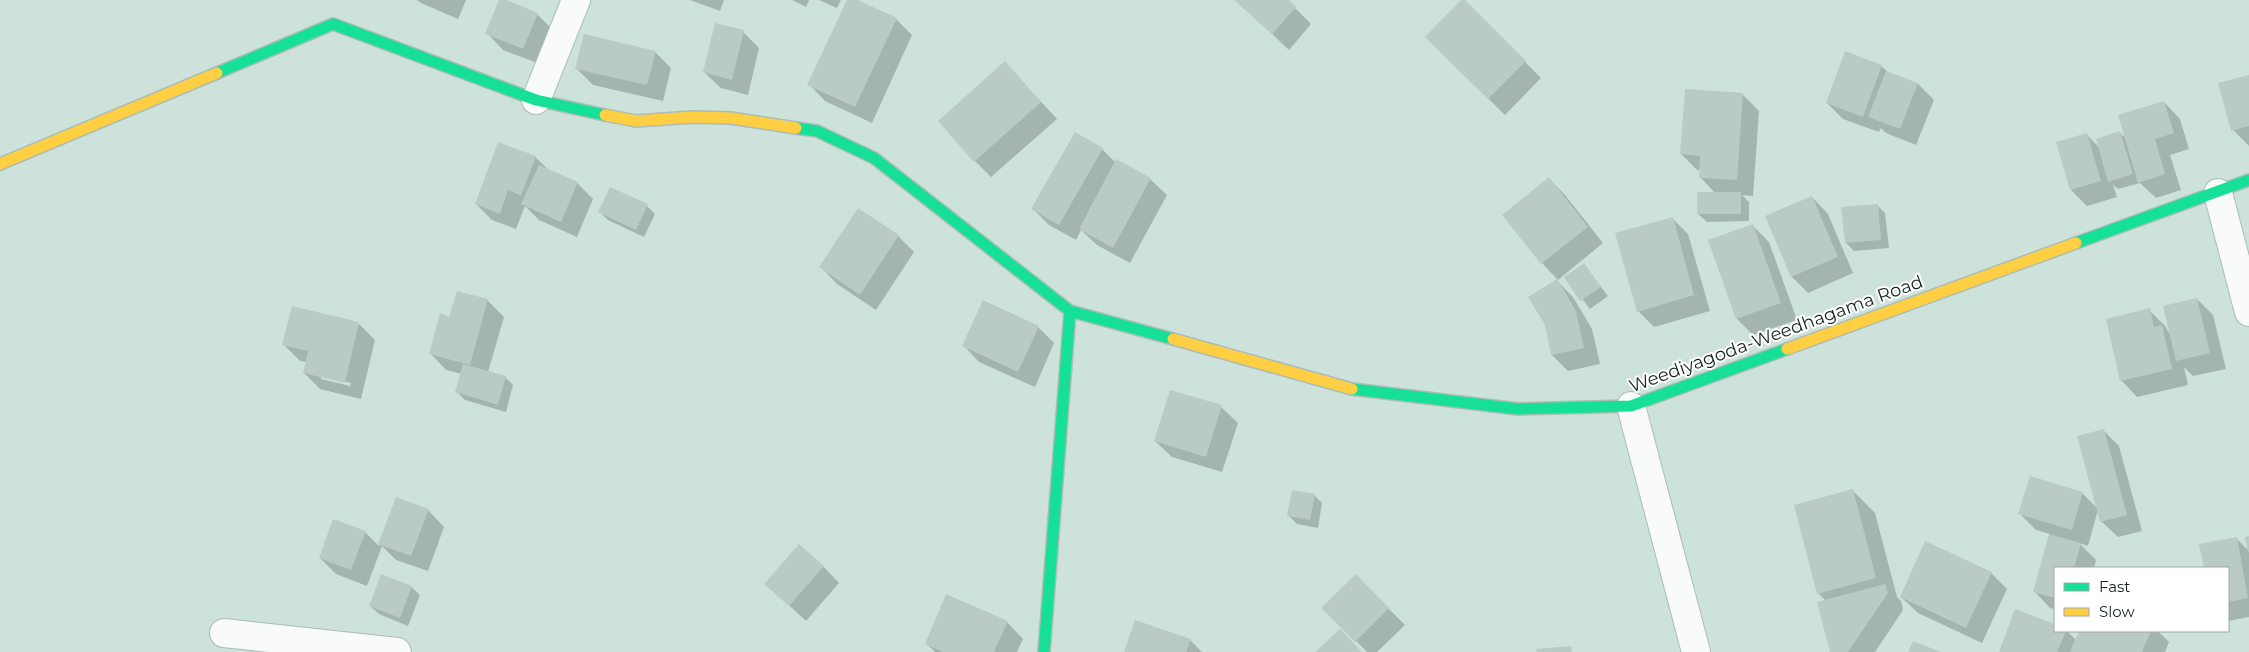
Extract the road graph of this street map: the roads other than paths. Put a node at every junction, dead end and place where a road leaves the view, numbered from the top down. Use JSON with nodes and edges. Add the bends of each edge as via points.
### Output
{"nodes":[{"id":1,"x":576,"y":0,"type":"edge"},
{"id":2,"x":536,"y":100,"type":"junction"},
{"id":3,"x":0,"y":164,"type":"edge"},
{"id":4,"x":2249,"y":180,"type":"edge"},
{"id":5,"x":2218,"y":193,"type":"junction"},
{"id":6,"x":1070,"y":311,"type":"junction"},
{"id":7,"x":2249,"y":312,"type":"edge"},
{"id":8,"x":1631,"y":406,"type":"junction"},
{"id":9,"x":224,"y":632,"type":"dead end"},
{"id":10,"x":397,"y":652,"type":"edge"},
{"id":11,"x":1044,"y":652,"type":"edge"},
{"id":12,"x":1696,"y":652,"type":"edge"}],
"edges":[{"from":1,"to":2,"type":"street"},
{"from":2,"to":3,"type":"street","name":"Weediyagoda-Weedhagama Road","via":[[333,24]]},
{"from":2,"to":6,"type":"street","name":"Weediyagoda-Weedhagama Road","via":[[636,120],[731,118],[817,131],[874,158]]},
{"from":4,"to":5,"type":"street","name":"Weediyagoda-Weedhagama Road"},
{"from":5,"to":7,"type":"street"},
{"from":5,"to":8,"type":"street","name":"Weediyagoda-Weedhagama Road"},
{"from":6,"to":8,"type":"street","name":"Weediyagoda-Weedhagama Road","via":[[1356,390],[1518,409]]},
{"from":6,"to":11,"type":"street"},
{"from":8,"to":12,"type":"street"},
{"from":9,"to":10,"type":"street"}]}
